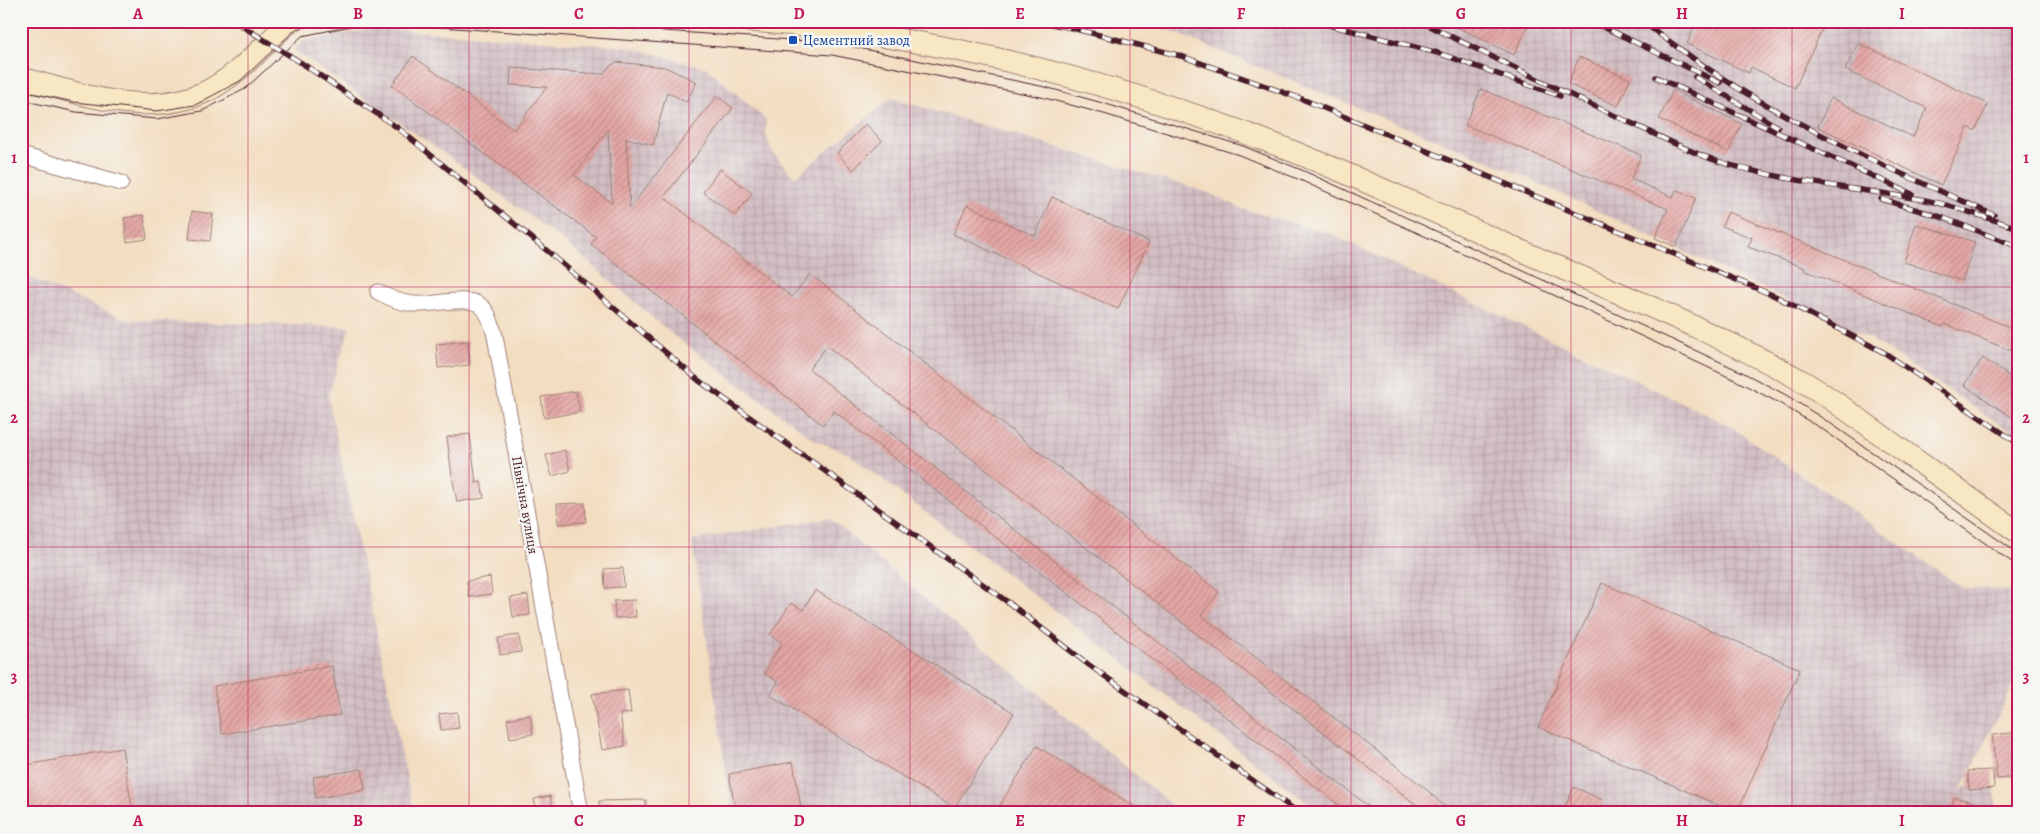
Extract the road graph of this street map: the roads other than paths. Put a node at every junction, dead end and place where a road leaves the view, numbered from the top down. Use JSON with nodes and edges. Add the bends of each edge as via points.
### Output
{"nodes":[{"id":1,"x":294,"y":21,"type":"edge"},
{"id":2,"x":749,"y":21,"type":"edge"},
{"id":3,"x":21,"y":78,"type":"edge"},
{"id":4,"x":21,"y":155,"type":"edge"},
{"id":5,"x":121,"y":184,"type":"dead end"},
{"id":6,"x":378,"y":292,"type":"dead end"},
{"id":7,"x":2019,"y":533,"type":"edge"},
{"id":8,"x":581,"y":813,"type":"edge"}],
"edges":[{"from":1,"to":3,"type":"main road","via":[[229,77],[205,92],[177,101],[146,104],[112,101]]},
{"from":2,"to":7,"type":"main road","via":[[816,26],[916,41],[1002,59],[1087,82],[1268,141],[1708,334],[1804,382]]},
{"from":4,"to":5,"type":"street"},
{"from":6,"to":8,"type":"street","name":"Північна вулиця","via":[[399,302],[416,304],[465,301],[480,304],[489,317]]}]}
